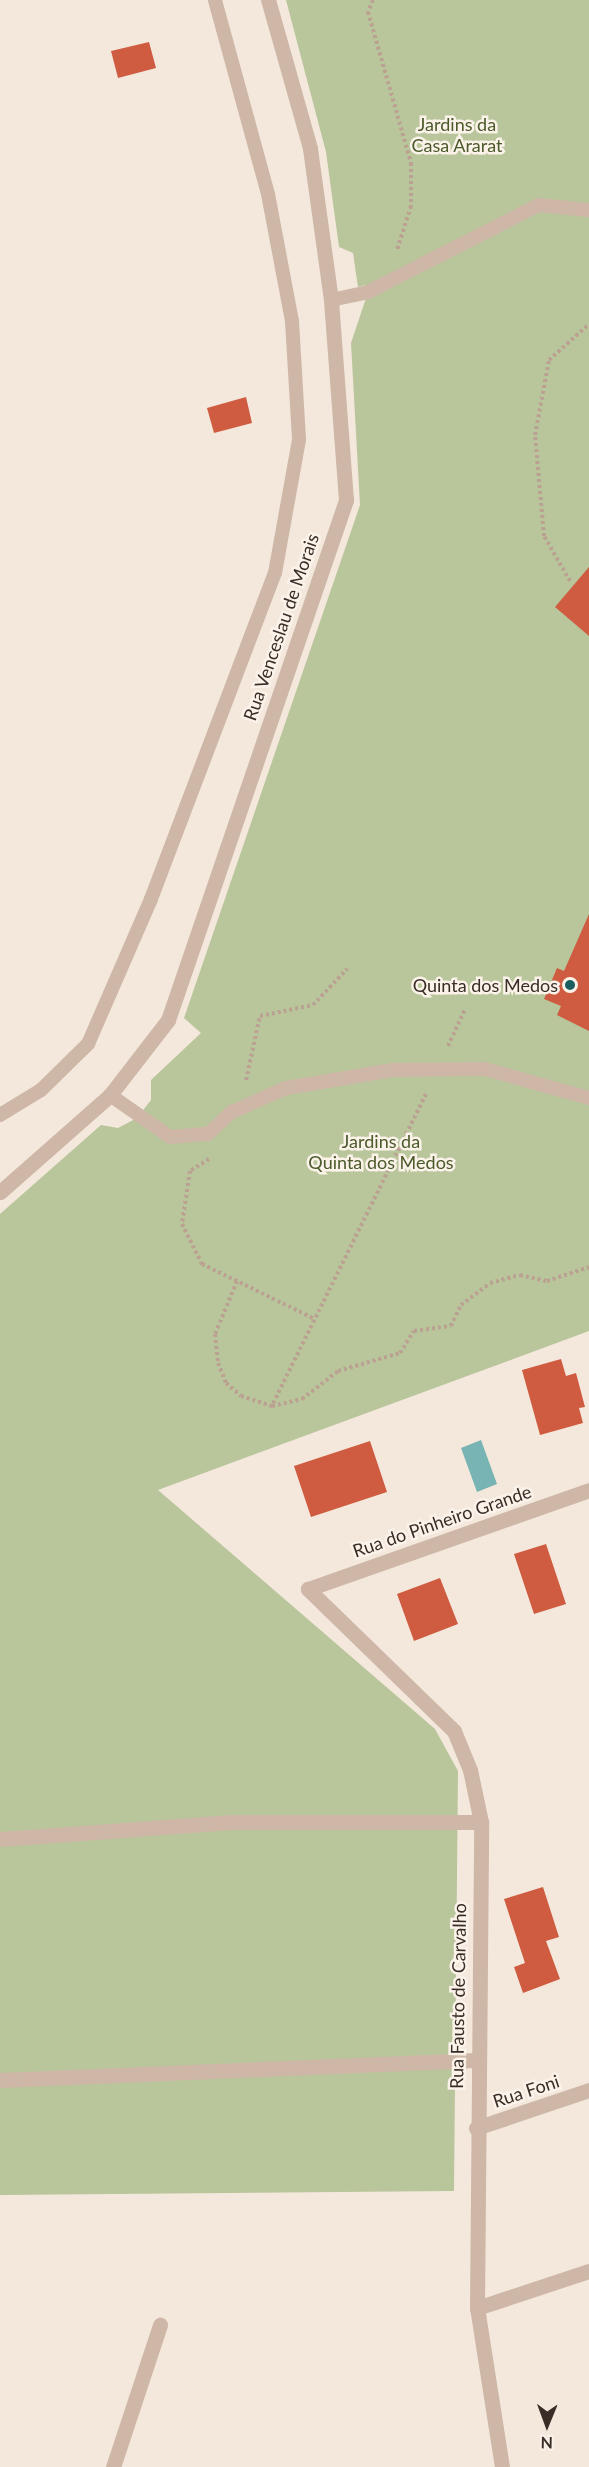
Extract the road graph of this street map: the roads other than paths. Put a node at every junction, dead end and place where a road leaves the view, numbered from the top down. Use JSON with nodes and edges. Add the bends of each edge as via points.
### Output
{"nodes":[{"id":1,"x":215,"y":0,"type":"edge"},
{"id":2,"x":268,"y":0,"type":"edge"},
{"id":3,"x":589,"y":210,"type":"edge"},
{"id":4,"x":332,"y":300,"type":"junction"},
{"id":5,"x":110,"y":1095,"type":"junction"},
{"id":6,"x":589,"y":1098,"type":"edge"},
{"id":7,"x":0,"y":1114,"type":"edge"},
{"id":8,"x":0,"y":1192,"type":"edge"},
{"id":9,"x":589,"y":1490,"type":"edge"},
{"id":10,"x":308,"y":1588,"type":"joint"},
{"id":11,"x":481,"y":1822,"type":"junction"},
{"id":12,"x":0,"y":1839,"type":"edge"},
{"id":13,"x":476,"y":2060,"type":"junction"},
{"id":14,"x":0,"y":2080,"type":"edge"},
{"id":15,"x":589,"y":2090,"type":"edge"},
{"id":16,"x":476,"y":2128,"type":"junction"},
{"id":17,"x":589,"y":2271,"type":"edge"},
{"id":18,"x":477,"y":2308,"type":"junction"},
{"id":19,"x":160,"y":2325,"type":"dead end"},
{"id":20,"x":113,"y":2467,"type":"edge"},
{"id":21,"x":502,"y":2467,"type":"edge"}],
"edges":[{"from":1,"to":7,"type":"lane","via":[[267,194],[292,321],[299,439],[276,573],[151,899],[88,1044],[41,1090]]},
{"from":2,"to":4,"type":"street","name":"Rua Venceslau de Morais","via":[[310,148]]},
{"from":3,"to":4,"type":"lane","via":[[539,205],[387,282]]},
{"from":4,"to":5,"type":"street","name":"Rua Venceslau de Morais","via":[[346,500],[168,1020]]},
{"from":5,"to":6,"type":"lane","via":[[170,1137],[208,1134],[232,1112],[286,1088],[392,1070],[485,1069]]},
{"from":5,"to":8,"type":"street","name":"Rua Venceslau de Morais"},
{"from":9,"to":10,"type":"street","name":"Rua do Pinheiro Grande"},
{"from":10,"to":11,"type":"street","name":"Rua Fausto de Carvalho","via":[[454,1731]]},
{"from":11,"to":12,"type":"street","via":[[231,1822]]},
{"from":11,"to":13,"type":"street","name":"Rua Fausto de Carvalho"},
{"from":13,"to":14,"type":"street"},
{"from":13,"to":16,"type":"street","name":"Rua Fausto de Carvalho"},
{"from":15,"to":16,"type":"street","name":"Rua Foni"},
{"from":16,"to":18,"type":"street","name":"Rua Fausto de Carvalho"},
{"from":17,"to":18,"type":"street"},
{"from":18,"to":21,"type":"street","name":"Rua Fausto de Carvalho"},
{"from":19,"to":20,"type":"street"}]}
